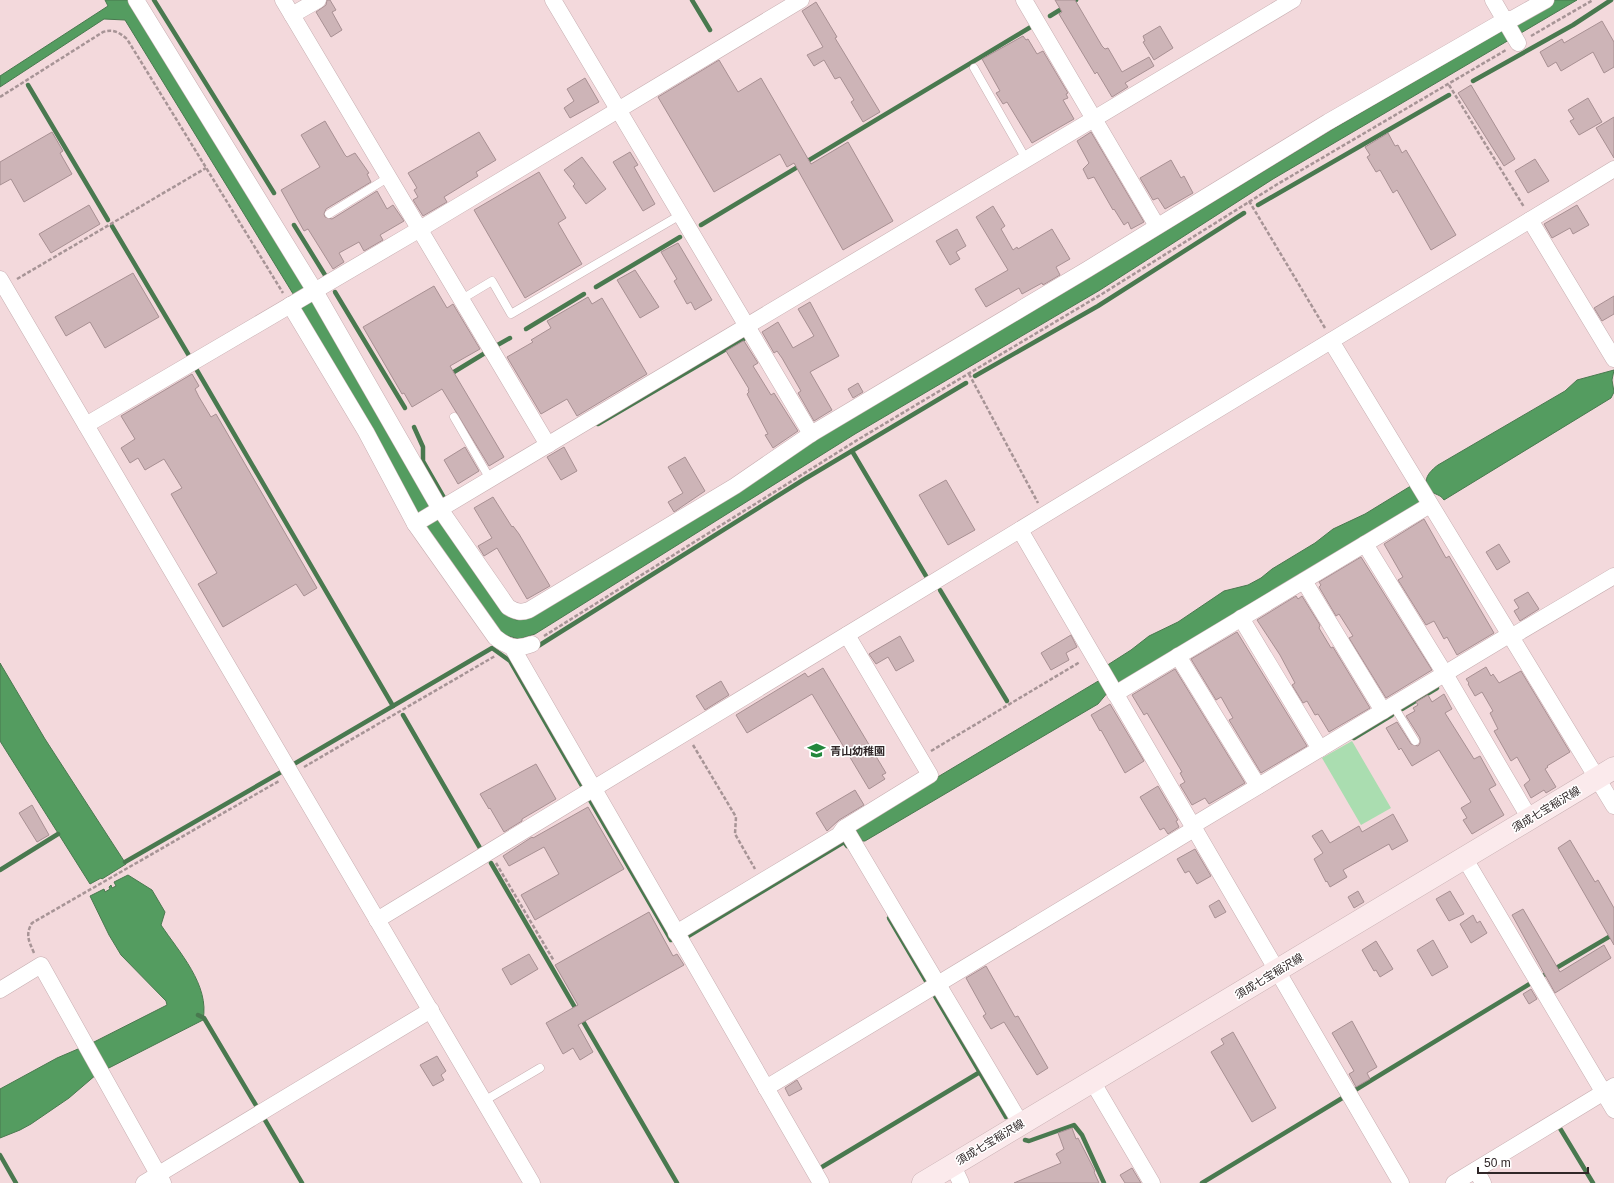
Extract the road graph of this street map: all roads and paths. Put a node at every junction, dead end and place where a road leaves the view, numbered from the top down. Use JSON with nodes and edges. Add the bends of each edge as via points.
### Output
{"nodes":[{"id":1,"x":136,"y":0,"type":"edge"},
{"id":2,"x":283,"y":0,"type":"edge"},
{"id":3,"x":318,"y":0,"type":"edge"},
{"id":4,"x":553,"y":0,"type":"edge"},
{"id":5,"x":801,"y":0,"type":"edge"},
{"id":6,"x":1024,"y":0,"type":"edge"},
{"id":7,"x":1293,"y":0,"type":"edge"},
{"id":8,"x":1493,"y":0,"type":"edge"},
{"id":9,"x":1546,"y":0,"type":"edge"},
{"id":10,"x":1593,"y":0,"type":"edge"},
{"id":11,"x":292,"y":15,"type":"junction"},
{"id":12,"x":1512,"y":31,"type":"junction"},
{"id":13,"x":974,"y":68,"type":"dead end"},
{"id":14,"x":1448,"y":85,"type":"junction"},
{"id":15,"x":0,"y":97,"type":"edge"},
{"id":16,"x":619,"y":109,"type":"junction"},
{"id":17,"x":1094,"y":118,"type":"junction"},
{"id":18,"x":1026,"y":159,"type":"junction"},
{"id":19,"x":206,"y":168,"type":"junction"},
{"id":20,"x":1614,"y":169,"type":"edge"},
{"id":21,"x":390,"y":177,"type":"junction"},
{"id":22,"x":1249,"y":202,"type":"junction"},
{"id":23,"x":329,"y":214,"type":"dead end"},
{"id":24,"x":682,"y":214,"type":"junction"},
{"id":25,"x":1530,"y":219,"type":"junction"},
{"id":26,"x":1157,"y":226,"type":"junction"},
{"id":27,"x":420,"y":229,"type":"junction"},
{"id":28,"x":2,"y":282,"type":"edge"},
{"id":29,"x":313,"y":292,"type":"junction"},
{"id":30,"x":462,"y":299,"type":"junction"},
{"id":31,"x":292,"y":304,"type":"junction"},
{"id":32,"x":748,"y":325,"type":"junction"},
{"id":33,"x":1331,"y":341,"type":"junction"},
{"id":34,"x":1614,"y":359,"type":"edge"},
{"id":35,"x":969,"y":374,"type":"junction"},
{"id":36,"x":454,"y":417,"type":"dead end"},
{"id":37,"x":86,"y":425,"type":"junction"},
{"id":38,"x":811,"y":434,"type":"junction"},
{"id":39,"x":548,"y":445,"type":"junction"},
{"id":40,"x":490,"y":479,"type":"junction"},
{"id":41,"x":1430,"y":505,"type":"junction"},
{"id":42,"x":439,"y":510,"type":"junction"},
{"id":43,"x":1044,"y":515,"type":"junction"},
{"id":44,"x":417,"y":523,"type":"junction"},
{"id":45,"x":1020,"y":530,"type":"junction"},
{"id":46,"x":1365,"y":544,"type":"junction"},
{"id":47,"x":1614,"y":576,"type":"edge"},
{"id":48,"x":1304,"y":581,"type":"junction"},
{"id":49,"x":1241,"y":618,"type":"junction"},
{"id":50,"x":847,"y":635,"type":"junction"},
{"id":51,"x":1510,"y":636,"type":"junction"},
{"id":52,"x":532,"y":644,"type":"joint"},
{"id":53,"x":512,"y":647,"type":"junction"},
{"id":54,"x":497,"y":654,"type":"dead end"},
{"id":55,"x":1092,"y":654,"type":"junction"},
{"id":56,"x":1178,"y":656,"type":"junction"},
{"id":57,"x":1445,"y":674,"type":"junction"},
{"id":58,"x":1115,"y":694,"type":"junction"},
{"id":59,"x":1388,"y":708,"type":"junction"},
{"id":60,"x":686,"y":733,"type":"junction"},
{"id":61,"x":1414,"y":741,"type":"dead end"},
{"id":62,"x":1320,"y":749,"type":"junction"},
{"id":63,"x":920,"y":758,"type":"junction"},
{"id":64,"x":1606,"y":773,"type":"edge"},
{"id":65,"x":291,"y":774,"type":"junction"},
{"id":66,"x":1258,"y":786,"type":"junction"},
{"id":67,"x":593,"y":789,"type":"junction"},
{"id":68,"x":1614,"y":806,"type":"edge"},
{"id":69,"x":1530,"y":819,"type":"junction"},
{"id":70,"x":1193,"y":827,"type":"junction"},
{"id":71,"x":845,"y":828,"type":"junction"},
{"id":72,"x":489,"y":852,"type":"junction"},
{"id":73,"x":1465,"y":859,"type":"junction"},
{"id":74,"x":762,"y":881,"type":"junction"},
{"id":75,"x":377,"y":920,"type":"junction"},
{"id":76,"x":676,"y":933,"type":"junction"},
{"id":77,"x":554,"y":961,"type":"dead end"},
{"id":78,"x":41,"y":965,"type":"junction"},
{"id":79,"x":1277,"y":971,"type":"junction"},
{"id":80,"x":938,"y":984,"type":"junction"},
{"id":81,"x":0,"y":990,"type":"edge"},
{"id":82,"x":431,"y":1010,"type":"junction"},
{"id":83,"x":540,"y":1068,"type":"dead end"},
{"id":84,"x":1092,"y":1081,"type":"junction"},
{"id":85,"x":766,"y":1088,"type":"junction"},
{"id":86,"x":1609,"y":1089,"type":"edge"},
{"id":87,"x":484,"y":1101,"type":"junction"},
{"id":88,"x":1614,"y":1110,"type":"edge"},
{"id":89,"x":1021,"y":1124,"type":"junction"},
{"id":90,"x":956,"y":1174,"type":"edge"},
{"id":91,"x":1479,"y":1176,"type":"edge"},
{"id":92,"x":160,"y":1179,"type":"edge"},
{"id":93,"x":144,"y":1183,"type":"edge"},
{"id":94,"x":532,"y":1183,"type":"edge"},
{"id":95,"x":821,"y":1183,"type":"edge"},
{"id":96,"x":923,"y":1183,"type":"edge"},
{"id":97,"x":1152,"y":1183,"type":"edge"},
{"id":98,"x":1401,"y":1183,"type":"edge"},
{"id":99,"x":1454,"y":1183,"type":"edge"}],
"edges":[{"from":1,"to":29,"type":"street"},
{"from":2,"to":11,"type":"street"},
{"from":3,"to":11,"type":"street"},
{"from":4,"to":16,"type":"street"},
{"from":5,"to":16,"type":"street"},
{"from":6,"to":17,"type":"street"},
{"from":7,"to":17,"type":"street"},
{"from":8,"to":12,"type":"street"},
{"from":9,"to":12,"type":"street","via":[[1514,18]]},
{"from":10,"to":12,"type":"path"},
{"from":11,"to":21,"type":"street"},
{"from":12,"to":14,"type":"path"},
{"from":12,"to":26,"type":"street","via":[[1328,122]]},
{"from":13,"to":18,"type":"lane"},
{"from":14,"to":22,"type":"path"},
{"from":14,"to":25,"type":"path"},
{"from":15,"to":19,"type":"path","via":[[103,32],[114,31],[127,39]]},
{"from":16,"to":24,"type":"street"},
{"from":16,"to":27,"type":"street"},
{"from":17,"to":18,"type":"street"},
{"from":17,"to":26,"type":"street"},
{"from":18,"to":32,"type":"street"},
{"from":19,"to":28,"type":"path"},
{"from":19,"to":31,"type":"path"},
{"from":20,"to":25,"type":"street"},
{"from":21,"to":23,"type":"lane"},
{"from":21,"to":27,"type":"street"},
{"from":22,"to":33,"type":"path"},
{"from":22,"to":35,"type":"path"},
{"from":24,"to":30,"type":"lane","via":[[511,314],[492,281]]},
{"from":24,"to":32,"type":"street"},
{"from":25,"to":33,"type":"street"},
{"from":25,"to":34,"type":"street"},
{"from":26,"to":38,"type":"street"},
{"from":27,"to":29,"type":"street"},
{"from":27,"to":30,"type":"street"},
{"from":28,"to":37,"type":"street"},
{"from":29,"to":31,"type":"street"},
{"from":29,"to":42,"type":"street"},
{"from":30,"to":39,"type":"street"},
{"from":31,"to":37,"type":"street"},
{"from":31,"to":44,"type":"street"},
{"from":32,"to":38,"type":"street"},
{"from":32,"to":39,"type":"street"},
{"from":33,"to":41,"type":"street"},
{"from":33,"to":43,"type":"street"},
{"from":35,"to":43,"type":"path"},
{"from":35,"to":52,"type":"path","via":[[859,439]]},
{"from":36,"to":40,"type":"lane"},
{"from":37,"to":65,"type":"street"},
{"from":38,"to":42,"type":"street","via":[[735,486],[522,612],[508,607]]},
{"from":39,"to":40,"type":"street"},
{"from":40,"to":42,"type":"street"},
{"from":41,"to":46,"type":"street"},
{"from":41,"to":51,"type":"street"},
{"from":42,"to":44,"type":"street"},
{"from":43,"to":45,"type":"street"},
{"from":44,"to":53,"type":"street","via":[[495,638]]},
{"from":45,"to":50,"type":"street"},
{"from":45,"to":55,"type":"street"},
{"from":46,"to":48,"type":"street"},
{"from":46,"to":57,"type":"street"},
{"from":47,"to":51,"type":"street"},
{"from":48,"to":49,"type":"street"},
{"from":48,"to":59,"type":"street"},
{"from":49,"to":56,"type":"street"},
{"from":49,"to":62,"type":"street"},
{"from":50,"to":60,"type":"street"},
{"from":50,"to":63,"type":"street"},
{"from":51,"to":57,"type":"street"},
{"from":51,"to":64,"type":"street"},
{"from":52,"to":53,"type":"street","via":[[522,648]]},
{"from":53,"to":67,"type":"street"},
{"from":54,"to":65,"type":"path"},
{"from":55,"to":58,"type":"street"},
{"from":55,"to":63,"type":"path"},
{"from":56,"to":58,"type":"street"},
{"from":56,"to":66,"type":"street"},
{"from":57,"to":59,"type":"street"},
{"from":57,"to":69,"type":"street"},
{"from":58,"to":70,"type":"street"},
{"from":59,"to":61,"type":"lane"},
{"from":59,"to":62,"type":"street"},
{"from":60,"to":67,"type":"street"},
{"from":60,"to":74,"type":"path","via":[[736,817],[735,834]]},
{"from":62,"to":66,"type":"street"},
{"from":63,"to":71,"type":"street","via":[[930,775]]},
{"from":64,"to":68,"type":"street"},
{"from":64,"to":69,"type":"main road","name":"須成七宝稲沢線"},
{"from":65,"to":75,"type":"street"},
{"from":65,"to":78,"type":"path","via":[[32,923],[27,931],[28,940]]},
{"from":66,"to":70,"type":"street"},
{"from":67,"to":72,"type":"street"},
{"from":67,"to":76,"type":"street"},
{"from":69,"to":73,"type":"main road","name":"須成七宝稲沢線"},
{"from":70,"to":79,"type":"street"},
{"from":70,"to":80,"type":"street"},
{"from":71,"to":74,"type":"street","via":[[839,835]]},
{"from":71,"to":80,"type":"street"},
{"from":72,"to":75,"type":"street"},
{"from":72,"to":77,"type":"path"},
{"from":73,"to":79,"type":"main road","name":"須成七宝稲沢線"},
{"from":73,"to":86,"type":"street"},
{"from":74,"to":76,"type":"street"},
{"from":75,"to":82,"type":"street"},
{"from":76,"to":85,"type":"street"},
{"from":78,"to":81,"type":"street"},
{"from":78,"to":92,"type":"street"},
{"from":79,"to":84,"type":"main road","name":"須成七宝稲沢線"},
{"from":79,"to":98,"type":"street"},
{"from":80,"to":85,"type":"street"},
{"from":80,"to":89,"type":"street"},
{"from":82,"to":87,"type":"street"},
{"from":82,"to":92,"type":"street"},
{"from":83,"to":87,"type":"lane"},
{"from":84,"to":89,"type":"main road","name":"須成七宝稲沢線"},
{"from":84,"to":97,"type":"street"},
{"from":85,"to":95,"type":"street"},
{"from":86,"to":88,"type":"street"},
{"from":86,"to":91,"type":"street"},
{"from":87,"to":94,"type":"street"},
{"from":89,"to":90,"type":"main road","name":"須成七宝稲沢線"},
{"from":90,"to":96,"type":"main road","name":"須成七宝稲沢線"},
{"from":91,"to":99,"type":"street"},
{"from":92,"to":93,"type":"street"}]}
